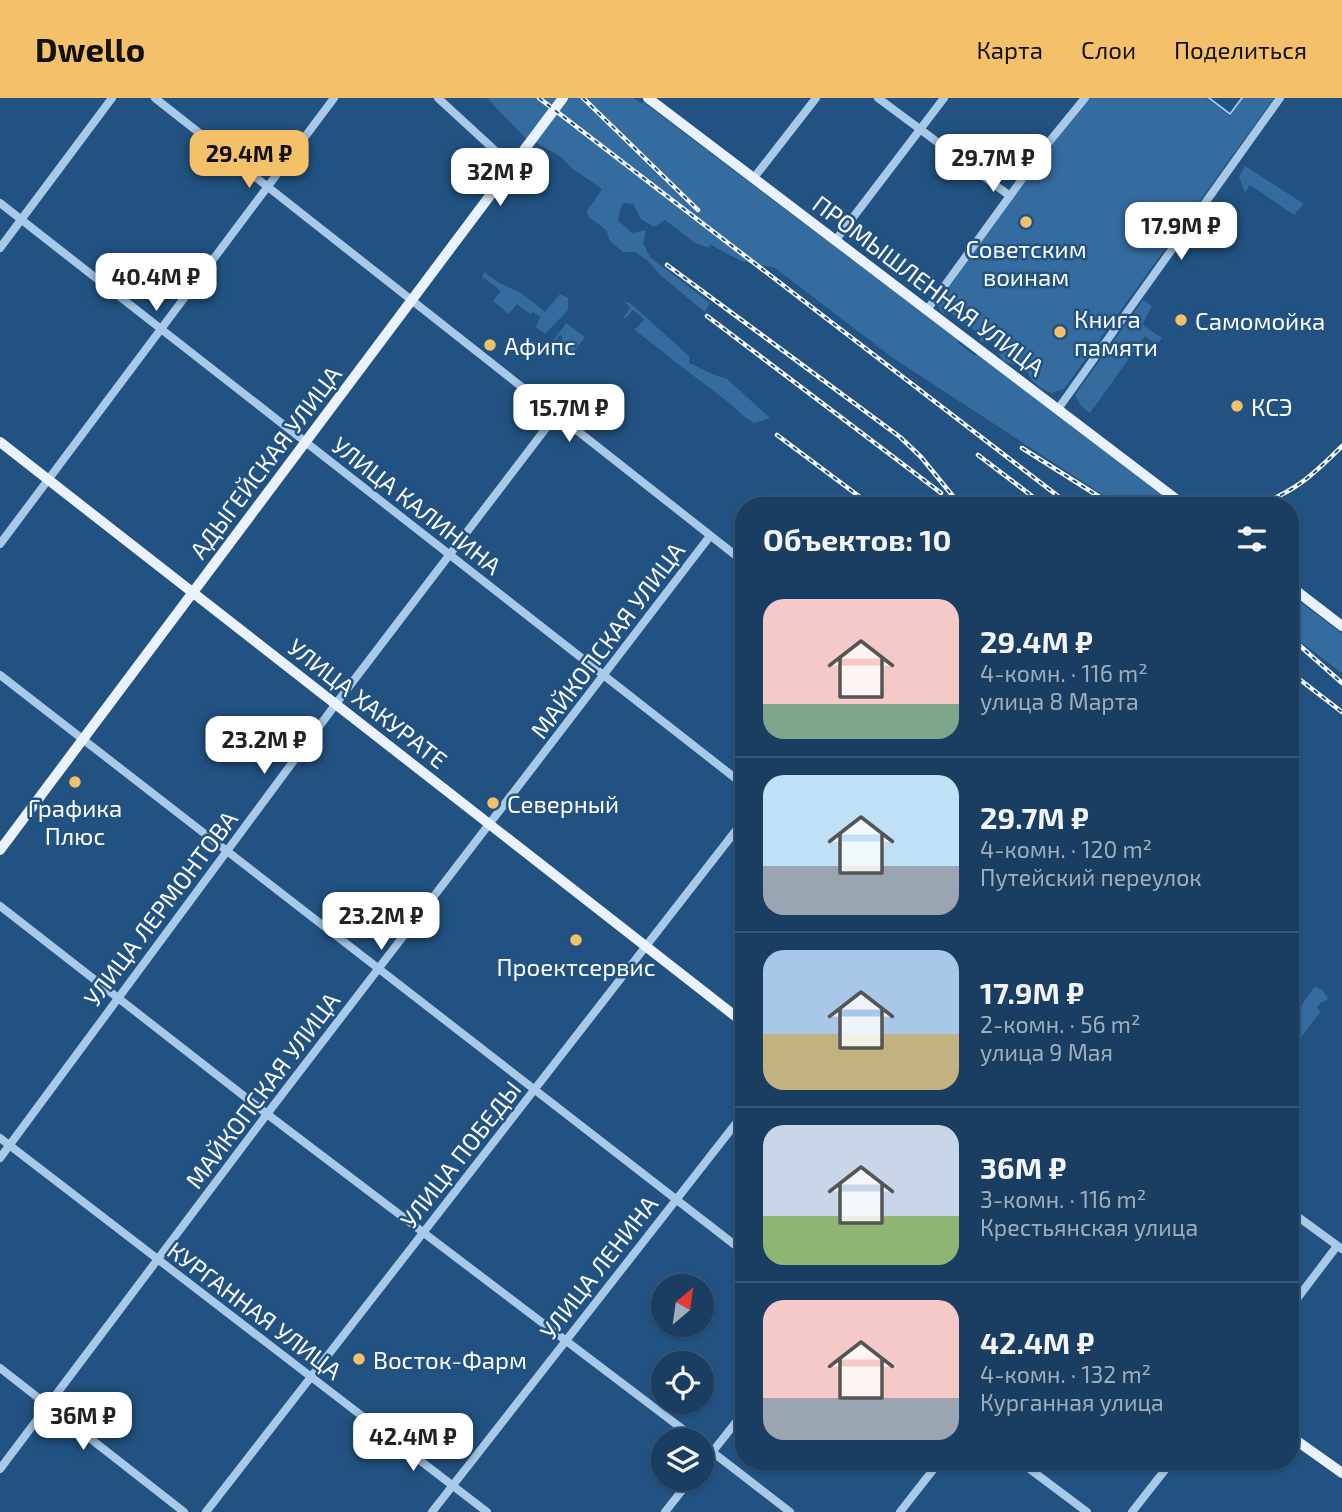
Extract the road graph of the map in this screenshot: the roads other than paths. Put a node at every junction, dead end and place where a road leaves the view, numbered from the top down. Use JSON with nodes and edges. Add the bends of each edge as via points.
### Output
{"nodes":[{"id":1,"x":112,"y":98,"type":"edge"},
{"id":2,"x":155,"y":98,"type":"edge"},
{"id":3,"x":334,"y":98,"type":"edge"},
{"id":4,"x":438,"y":98,"type":"edge"},
{"id":5,"x":563,"y":98,"type":"edge"},
{"id":6,"x":648,"y":98,"type":"edge"},
{"id":7,"x":816,"y":98,"type":"edge"},
{"id":8,"x":878,"y":98,"type":"edge"},
{"id":9,"x":944,"y":98,"type":"edge"},
{"id":10,"x":1085,"y":98,"type":"edge"},
{"id":11,"x":1280,"y":98,"type":"edge"},
{"id":12,"x":921,"y":130,"type":"junction"},
{"id":13,"x":512,"y":166,"type":"junction"},
{"id":14,"x":753,"y":179,"type":"junction"},
{"id":15,"x":268,"y":187,"type":"junction"},
{"id":16,"x":1010,"y":196,"type":"junction"},
{"id":17,"x":0,"y":203,"type":"edge"},
{"id":18,"x":22,"y":220,"type":"junction"},
{"id":19,"x":835,"y":241,"type":"junction"},
{"id":20,"x":0,"y":248,"type":"edge"},
{"id":21,"x":413,"y":300,"type":"junction"},
{"id":22,"x":927,"y":310,"type":"junction"},
{"id":23,"x":163,"y":328,"type":"junction"},
{"id":24,"x":1058,"y":409,"type":"junction"},
{"id":25,"x":556,"y":415,"type":"junction"},
{"id":26,"x":0,"y":442,"type":"edge"},
{"id":27,"x":306,"y":442,"type":"junction"},
{"id":28,"x":48,"y":479,"type":"junction"},
{"id":29,"x":1173,"y":497,"type":"edge"},
{"id":30,"x":710,"y":536,"type":"junction"},
{"id":31,"x":0,"y":544,"type":"edge"},
{"id":32,"x":450,"y":555,"type":"junction"},
{"id":33,"x":735,"y":555,"type":"edge"},
{"id":34,"x":193,"y":593,"type":"junction"},
{"id":35,"x":1299,"y":593,"type":"edge"},
{"id":36,"x":1342,"y":626,"type":"edge"},
{"id":37,"x":0,"y":675,"type":"edge"},
{"id":38,"x":604,"y":676,"type":"junction"},
{"id":39,"x":335,"y":705,"type":"junction"},
{"id":40,"x":82,"y":740,"type":"junction"},
{"id":41,"x":735,"y":778,"type":"edge"},
{"id":42,"x":491,"y":825,"type":"junction"},
{"id":43,"x":735,"y":832,"type":"edge"},
{"id":44,"x":0,"y":850,"type":"edge"},
{"id":45,"x":226,"y":851,"type":"junction"},
{"id":46,"x":0,"y":906,"type":"edge"},
{"id":47,"x":646,"y":947,"type":"junction"},
{"id":48,"x":379,"y":969,"type":"junction"},
{"id":49,"x":118,"y":997,"type":"junction"},
{"id":50,"x":735,"y":1016,"type":"edge"},
{"id":51,"x":534,"y":1089,"type":"junction"},
{"id":52,"x":267,"y":1114,"type":"junction"},
{"id":53,"x":735,"y":1124,"type":"edge"},
{"id":54,"x":0,"y":1138,"type":"edge"},
{"id":55,"x":9,"y":1145,"type":"junction"},
{"id":56,"x":0,"y":1157,"type":"edge"},
{"id":57,"x":675,"y":1199,"type":"junction"},
{"id":58,"x":1299,"y":1217,"type":"edge"},
{"id":59,"x":423,"y":1233,"type":"junction"},
{"id":60,"x":735,"y":1245,"type":"edge"},
{"id":61,"x":1340,"y":1247,"type":"edge"},
{"id":62,"x":158,"y":1260,"type":"junction"},
{"id":63,"x":1299,"y":1297,"type":"edge"},
{"id":64,"x":564,"y":1341,"type":"junction"},
{"id":65,"x":0,"y":1368,"type":"edge"},
{"id":66,"x":311,"y":1377,"type":"junction"},
{"id":67,"x":47,"y":1406,"type":"junction"},
{"id":68,"x":735,"y":1423,"type":"edge"},
{"id":69,"x":681,"y":1428,"type":"edge"},
{"id":70,"x":1299,"y":1442,"type":"edge"},
{"id":71,"x":714,"y":1450,"type":"edge"},
{"id":72,"x":714,"y":1454,"type":"edge"},
{"id":73,"x":0,"y":1469,"type":"edge"},
{"id":74,"x":735,"y":1470,"type":"edge"},
{"id":75,"x":735,"y":1470,"type":"edge"},
{"id":76,"x":933,"y":1470,"type":"edge"},
{"id":77,"x":1031,"y":1470,"type":"edge"},
{"id":78,"x":1165,"y":1470,"type":"edge"},
{"id":79,"x":1342,"y":1473,"type":"edge"},
{"id":80,"x":453,"y":1485,"type":"junction"},
{"id":81,"x":682,"y":1491,"type":"edge"},
{"id":82,"x":184,"y":1512,"type":"edge"},
{"id":83,"x":206,"y":1512,"type":"edge"},
{"id":84,"x":432,"y":1512,"type":"edge"},
{"id":85,"x":487,"y":1512,"type":"edge"},
{"id":86,"x":665,"y":1512,"type":"edge"},
{"id":87,"x":790,"y":1512,"type":"edge"},
{"id":88,"x":900,"y":1512,"type":"edge"},
{"id":89,"x":1087,"y":1512,"type":"edge"},
{"id":90,"x":1132,"y":1512,"type":"edge"}],
"edges":[{"from":1,"to":18,"type":"street"},
{"from":2,"to":15,"type":"street"},
{"from":3,"to":15,"type":"street"},
{"from":4,"to":13,"type":"street"},
{"from":5,"to":13,"type":"main road","name":"АДЫГЕЙСКАЯ УЛИЦА"},
{"from":6,"to":14,"type":"main road","name":"ПРОМЫШЛЕННАЯ УЛИЦА"},
{"from":7,"to":14,"type":"street"},
{"from":8,"to":12,"type":"street"},
{"from":9,"to":12,"type":"street"},
{"from":10,"to":16,"type":"street"},
{"from":11,"to":24,"type":"street"},
{"from":12,"to":16,"type":"street"},
{"from":12,"to":19,"type":"street"},
{"from":13,"to":21,"type":"main road","name":"АДЫГЕЙСКАЯ УЛИЦА"},
{"from":14,"to":19,"type":"main road","name":"ПРОМЫШЛЕННАЯ УЛИЦА"},
{"from":15,"to":21,"type":"street"},
{"from":15,"to":23,"type":"street"},
{"from":16,"to":22,"type":"street"},
{"from":17,"to":18,"type":"street","name":"УЛИЦА КАЛИНИНА"},
{"from":18,"to":20,"type":"street"},
{"from":18,"to":23,"type":"street","name":"УЛИЦА КАЛИНИНА"},
{"from":19,"to":22,"type":"main road","name":"ПРОМЫШЛЕННАЯ УЛИЦА"},
{"from":21,"to":25,"type":"street"},
{"from":21,"to":27,"type":"main road","name":"АДЫГЕЙСКАЯ УЛИЦА"},
{"from":22,"to":24,"type":"main road","name":"ПРОМЫШЛЕННАЯ УЛИЦА"},
{"from":23,"to":27,"type":"street","name":"УЛИЦА КАЛИНИНА"},
{"from":23,"to":28,"type":"street"},
{"from":24,"to":29,"type":"main road","name":"ПРОМЫШЛЕННАЯ УЛИЦА"},
{"from":25,"to":30,"type":"street"},
{"from":25,"to":32,"type":"street","name":"УЛИЦА ЛЕРМОНТОВА"},
{"from":26,"to":28,"type":"main road","name":"УЛИЦА ХАКУРАТЕ"},
{"from":27,"to":32,"type":"street","name":"УЛИЦА КАЛИНИНА"},
{"from":27,"to":34,"type":"main road","name":"АДЫГЕЙСКАЯ УЛИЦА"},
{"from":28,"to":31,"type":"street"},
{"from":28,"to":34,"type":"main road","name":"УЛИЦА ХАКУРАТЕ"},
{"from":30,"to":33,"type":"street"},
{"from":30,"to":38,"type":"street","name":"МАЙКОПСКАЯ УЛИЦА"},
{"from":32,"to":38,"type":"street","name":"УЛИЦА КАЛИНИНА"},
{"from":32,"to":39,"type":"street","name":"УЛИЦА ЛЕРМОНТОВА"},
{"from":34,"to":39,"type":"main road","name":"УЛИЦА ХАКУРАТЕ"},
{"from":34,"to":40,"type":"main road","name":"АДЫГЕЙСКАЯ УЛИЦА"},
{"from":35,"to":36,"type":"main road"},
{"from":37,"to":40,"type":"street"},
{"from":38,"to":41,"type":"street","name":"УЛИЦА КАЛИНИНА"},
{"from":38,"to":42,"type":"street","name":"МАЙКОПСКАЯ УЛИЦА"},
{"from":39,"to":42,"type":"main road","name":"УЛИЦА ХАКУРАТЕ"},
{"from":39,"to":45,"type":"street","name":"УЛИЦА ЛЕРМОНТОВА"},
{"from":40,"to":44,"type":"main road","name":"АДЫГЕЙСКАЯ УЛИЦА"},
{"from":40,"to":45,"type":"street"},
{"from":42,"to":47,"type":"main road","name":"УЛИЦА ХАКУРАТЕ"},
{"from":42,"to":48,"type":"street","name":"МАЙКОПСКАЯ УЛИЦА"},
{"from":43,"to":47,"type":"street","name":"УЛИЦА ПОБЕДЫ"},
{"from":45,"to":48,"type":"street"},
{"from":45,"to":49,"type":"street","name":"УЛИЦА ЛЕРМОНТОВА"},
{"from":46,"to":49,"type":"street"},
{"from":47,"to":50,"type":"main road","name":"УЛИЦА ХАКУРАТЕ"},
{"from":47,"to":51,"type":"street","name":"УЛИЦА ПОБЕДЫ"},
{"from":48,"to":51,"type":"street"},
{"from":48,"to":52,"type":"street","name":"МАЙКОПСКАЯ УЛИЦА"},
{"from":49,"to":52,"type":"street"},
{"from":49,"to":55,"type":"street","name":"УЛИЦА ЛЕРМОНТОВА"},
{"from":51,"to":57,"type":"street"},
{"from":51,"to":59,"type":"street","name":"УЛИЦА ПОБЕДЫ"},
{"from":52,"to":59,"type":"street"},
{"from":52,"to":62,"type":"street","name":"МАЙКОПСКАЯ УЛИЦА"},
{"from":53,"to":57,"type":"street","name":"УЛИЦА ЛЕНИНА"},
{"from":54,"to":55,"type":"street","name":"КУРГАННАЯ УЛИЦА"},
{"from":55,"to":56,"type":"street","name":"УЛИЦА ЛЕРМОНТОВА"},
{"from":55,"to":62,"type":"street","name":"КУРГАННАЯ УЛИЦА"},
{"from":57,"to":60,"type":"street"},
{"from":57,"to":64,"type":"street","name":"УЛИЦА ЛЕНИНА"},
{"from":58,"to":61,"type":"street"},
{"from":59,"to":64,"type":"street"},
{"from":59,"to":66,"type":"street","name":"УЛИЦА ПОБЕДЫ"},
{"from":61,"to":63,"type":"street"},
{"from":62,"to":66,"type":"street","name":"КУРГАННАЯ УЛИЦА"},
{"from":62,"to":67,"type":"street","name":"МАЙКОПСКАЯ УЛИЦА"},
{"from":64,"to":69,"type":"street"},
{"from":64,"to":80,"type":"street","name":"УЛИЦА ЛЕНИНА"},
{"from":65,"to":67,"type":"street"},
{"from":66,"to":80,"type":"street","name":"КУРГАННАЯ УЛИЦА"},
{"from":66,"to":83,"type":"street","name":"УЛИЦА ПОБЕДЫ"},
{"from":67,"to":73,"type":"street","name":"МАЙКОПСКАЯ УЛИЦА"},
{"from":67,"to":82,"type":"street"},
{"from":68,"to":71,"type":"street"},
{"from":70,"to":79,"type":"main road"},
{"from":72,"to":75,"type":"street"},
{"from":74,"to":87,"type":"street"},
{"from":76,"to":88,"type":"street"},
{"from":77,"to":89,"type":"street"},
{"from":78,"to":90,"type":"street"},
{"from":80,"to":84,"type":"street","name":"УЛИЦА ЛЕНИНА"},
{"from":80,"to":85,"type":"street","name":"КУРГАННАЯ УЛИЦА"},
{"from":81,"to":86,"type":"street"}]}
